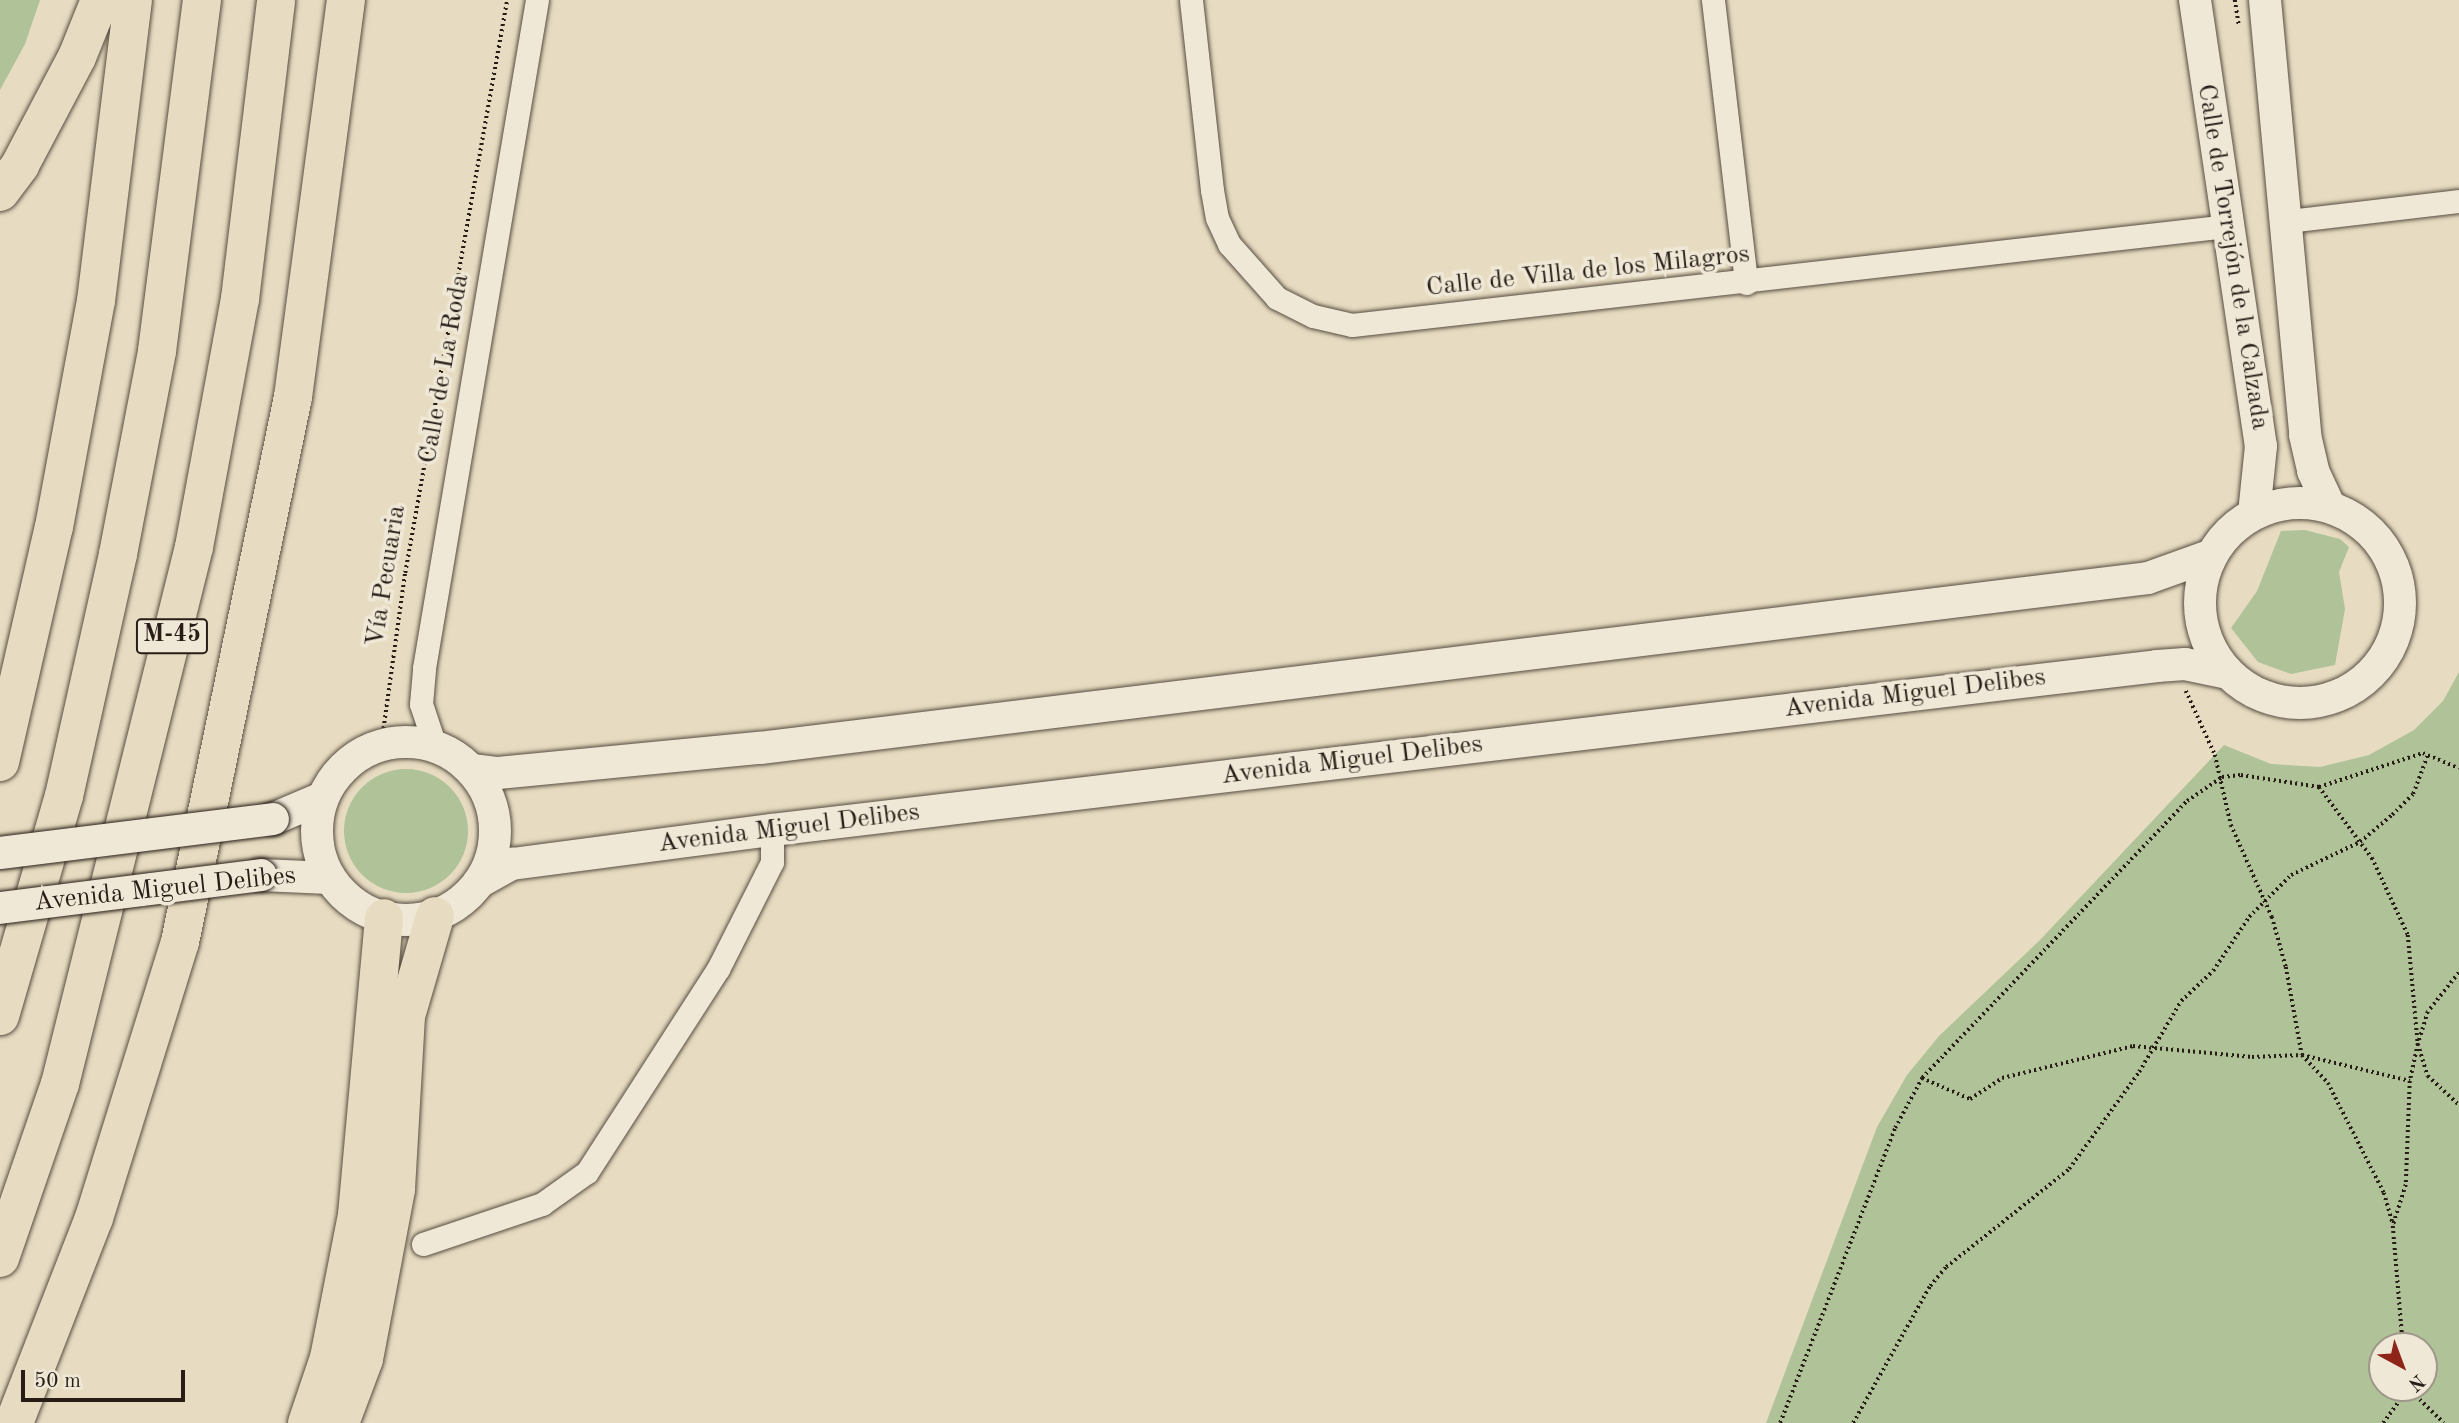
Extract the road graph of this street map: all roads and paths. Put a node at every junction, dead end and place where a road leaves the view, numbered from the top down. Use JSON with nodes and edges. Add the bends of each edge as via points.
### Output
{"nodes":[{"id":1,"x":100,"y":0,"type":"edge"},
{"id":2,"x":133,"y":0,"type":"edge"},
{"id":3,"x":202,"y":0,"type":"edge"},
{"id":4,"x":276,"y":0,"type":"edge"},
{"id":5,"x":346,"y":0,"type":"edge"},
{"id":6,"x":507,"y":0,"type":"edge"},
{"id":7,"x":537,"y":0,"type":"edge"},
{"id":8,"x":1191,"y":0,"type":"edge"},
{"id":9,"x":1713,"y":0,"type":"edge"},
{"id":10,"x":2195,"y":0,"type":"edge"},
{"id":11,"x":2265,"y":0,"type":"edge"},
{"id":12,"x":0,"y":192,"type":"edge"},
{"id":13,"x":2459,"y":201,"type":"edge"},
{"id":14,"x":2288,"y":221,"type":"junction"},
{"id":15,"x":2228,"y":226,"type":"junction"},
{"id":16,"x":1746,"y":283,"type":"junction"},
{"id":17,"x":2329,"y":506,"type":"junction"},
{"id":18,"x":2254,"y":514,"type":"junction"},
{"id":19,"x":2212,"y":555,"type":"junction"},
{"id":20,"x":2228,"y":673,"type":"junction"},
{"id":21,"x":2186,"y":691,"type":"dead end"},
{"id":22,"x":224,"y":737,"type":"junction"},
{"id":23,"x":381,"y":745,"type":"junction"},
{"id":24,"x":435,"y":746,"type":"junction"},
{"id":25,"x":2428,"y":754,"type":"junction"},
{"id":26,"x":0,"y":762,"type":"edge"},
{"id":27,"x":2459,"y":768,"type":"edge"},
{"id":28,"x":472,"y":770,"type":"junction"},
{"id":29,"x":2222,"y":777,"type":"junction"},
{"id":30,"x":2319,"y":787,"type":"junction"},
{"id":31,"x":322,"y":798,"type":"junction"},
{"id":32,"x":772,"y":830,"type":"junction"},
{"id":33,"x":2360,"y":842,"type":"junction"},
{"id":34,"x":0,"y":852,"type":"edge"},
{"id":35,"x":329,"y":878,"type":"junction"},
{"id":36,"x":479,"y":882,"type":"junction"},
{"id":37,"x":2264,"y":901,"type":"junction"},
{"id":38,"x":0,"y":908,"type":"edge"},
{"id":39,"x":435,"y":916,"type":"junction"},
{"id":40,"x":384,"y":918,"type":"junction"},
{"id":41,"x":2459,"y":974,"type":"edge"},
{"id":42,"x":0,"y":1016,"type":"edge"},
{"id":43,"x":2418,"y":1044,"type":"junction"},
{"id":44,"x":2152,"y":1046,"type":"junction"},
{"id":45,"x":2302,"y":1055,"type":"junction"},
{"id":46,"x":1922,"y":1078,"type":"junction"},
{"id":47,"x":2410,"y":1082,"type":"junction"},
{"id":48,"x":2459,"y":1105,"type":"edge"},
{"id":49,"x":94,"y":1217,"type":"junction"},
{"id":50,"x":2393,"y":1226,"type":"junction"},
{"id":51,"x":422,"y":1244,"type":"dead end"},
{"id":52,"x":0,"y":1258,"type":"edge"},
{"id":53,"x":2402,"y":1332,"type":"edge"},
{"id":54,"x":0,"y":1390,"type":"edge"},
{"id":55,"x":2398,"y":1402,"type":"edge"},
{"id":56,"x":2422,"y":1402,"type":"edge"},
{"id":57,"x":14,"y":1423,"type":"edge"},
{"id":58,"x":33,"y":1423,"type":"edge"},
{"id":59,"x":307,"y":1423,"type":"edge"},
{"id":60,"x":340,"y":1423,"type":"edge"},
{"id":61,"x":1780,"y":1423,"type":"edge"},
{"id":62,"x":1853,"y":1423,"type":"edge"},
{"id":63,"x":2383,"y":1423,"type":"edge"},
{"id":64,"x":2444,"y":1423,"type":"edge"}],
"edges":[{"from":1,"to":12,"type":"highway","via":[[77,57],[20,165]]},
{"from":2,"to":26,"type":"highway","via":[[96,301],[54,527]]},
{"from":3,"to":42,"type":"highway","number":"M-45","via":[[157,351],[118,554],[64,796]]},
{"from":4,"to":52,"type":"highway","number":"M-45","via":[[240,299],[194,547],[60,1084]]},
{"from":5,"to":22,"type":"highway","via":[[293,397]]},
{"from":6,"to":23,"type":"path","name":"Vía Pecuaria","via":[[405,573]]},
{"from":7,"to":24,"type":"street","name":"Calle de La Roda","via":[[424,668],[421,704]]},
{"from":8,"to":16,"type":"street","name":"Calle de Villa de los Milagros","via":[[1217,218],[1237,254],[1277,299],[1313,316],[1352,325]]},
{"from":9,"to":16,"type":"street"},
{"from":10,"to":15,"type":"main road","name":"Calle de Torrejón de la Calzada"},
{"from":11,"to":14,"type":"main road","name":"Calle de Torrejón de la Calzada"},
{"from":13,"to":14,"type":"street"},
{"from":14,"to":17,"type":"main road","name":"Calle de Torrejón de la Calzada","via":[[2305,435],[2313,471]]},
{"from":15,"to":16,"type":"street","name":"Calle de Villa de los Milagros"},
{"from":15,"to":18,"type":"main road","name":"Calle de Torrejón de la Calzada","via":[[2261,446]]},
{"from":17,"to":18,"type":"main road","via":[[2291,503]]},
{"from":17,"to":20,"type":"main road","via":[[2359,521],[2382,544],[2397,574],[2401,607],[2388,649],[2376,668],[2351,690],[2320,701],[2287,702],[2255,692]]},
{"from":18,"to":19,"type":"main road","via":[[2237,524]]},
{"from":19,"to":20,"type":"main road","via":[[2203,579],[2202,616],[2213,652]]},
{"from":19,"to":28,"type":"main road","via":[[2180,569],[2134,580],[760,748],[498,773]]},
{"from":20,"to":32,"type":"main road","name":"Avenida Miguel Delibes","via":[[2185,664],[2157,666]]},
{"from":21,"to":29,"type":"path"},
{"from":22,"to":49,"type":"highway","via":[[180,942]]},
{"from":22,"to":54,"type":"highway","via":[[90,1160]]},
{"from":23,"to":24,"type":"main road","via":[[408,741]]},
{"from":23,"to":31,"type":"main road","via":[[356,756],[336,774]]},
{"from":24,"to":28,"type":"main road"},
{"from":25,"to":27,"type":"path"},
{"from":25,"to":30,"type":"path","via":[[2412,754]]},
{"from":25,"to":33,"type":"path","via":[[2413,794]]},
{"from":28,"to":36,"type":"main road","via":[[494,813],[491,860]]},
{"from":29,"to":30,"type":"path","via":[[2241,775]]},
{"from":29,"to":37,"type":"path","via":[[2231,825]]},
{"from":29,"to":46,"type":"path","via":[[2187,801]]},
{"from":30,"to":33,"type":"path"},
{"from":31,"to":34,"type":"main road","bridge":true,"via":[[273,819]]},
{"from":31,"to":35,"type":"main road","via":[[316,839]]},
{"from":32,"to":36,"type":"main road","name":"Avenida Miguel Delibes","via":[[512,864]]},
{"from":32,"to":51,"type":"street","via":[[772,862],[718,969],[587,1171],[542,1204]]},
{"from":33,"to":37,"type":"path","via":[[2291,875]]},
{"from":33,"to":43,"type":"path","via":[[2409,935]]},
{"from":35,"to":38,"type":"main road","name":"Avenida Miguel Delibes","bridge":true,"via":[[261,875]]},
{"from":35,"to":40,"type":"main road","via":[[344,897]]},
{"from":36,"to":39,"type":"main road","via":[[460,902]]},
{"from":37,"to":44,"type":"path","via":[[2230,940],[2213,971],[2181,1001]]},
{"from":37,"to":45,"type":"path","via":[[2286,967]]},
{"from":39,"to":40,"type":"main road","via":[[407,921]]},
{"from":39,"to":60,"type":"highway","via":[[406,1016],[397,1189],[364,1359]]},
{"from":40,"to":59,"type":"highway","via":[[357,1214],[329,1358]]},
{"from":41,"to":43,"type":"path","via":[[2428,1012]]},
{"from":43,"to":47,"type":"path"},
{"from":43,"to":48,"type":"path","via":[[2428,1076]]},
{"from":44,"to":45,"type":"path","via":[[2252,1057]]},
{"from":44,"to":46,"type":"path","via":[[2133,1045],[2032,1069],[2002,1078],[1970,1100]]},
{"from":44,"to":62,"type":"path","via":[[2139,1073],[2069,1169],[1947,1267],[1930,1286]]},
{"from":45,"to":47,"type":"path"},
{"from":45,"to":50,"type":"path","via":[[2328,1083],[2384,1193]]},
{"from":46,"to":61,"type":"path","via":[[1895,1128]]},
{"from":47,"to":50,"type":"path","via":[[2406,1185]]},
{"from":49,"to":57,"type":"highway"},
{"from":49,"to":58,"type":"highway","via":[[94,1253]]},
{"from":50,"to":53,"type":"path"},
{"from":55,"to":63,"type":"path"},
{"from":56,"to":64,"type":"path"}]}
